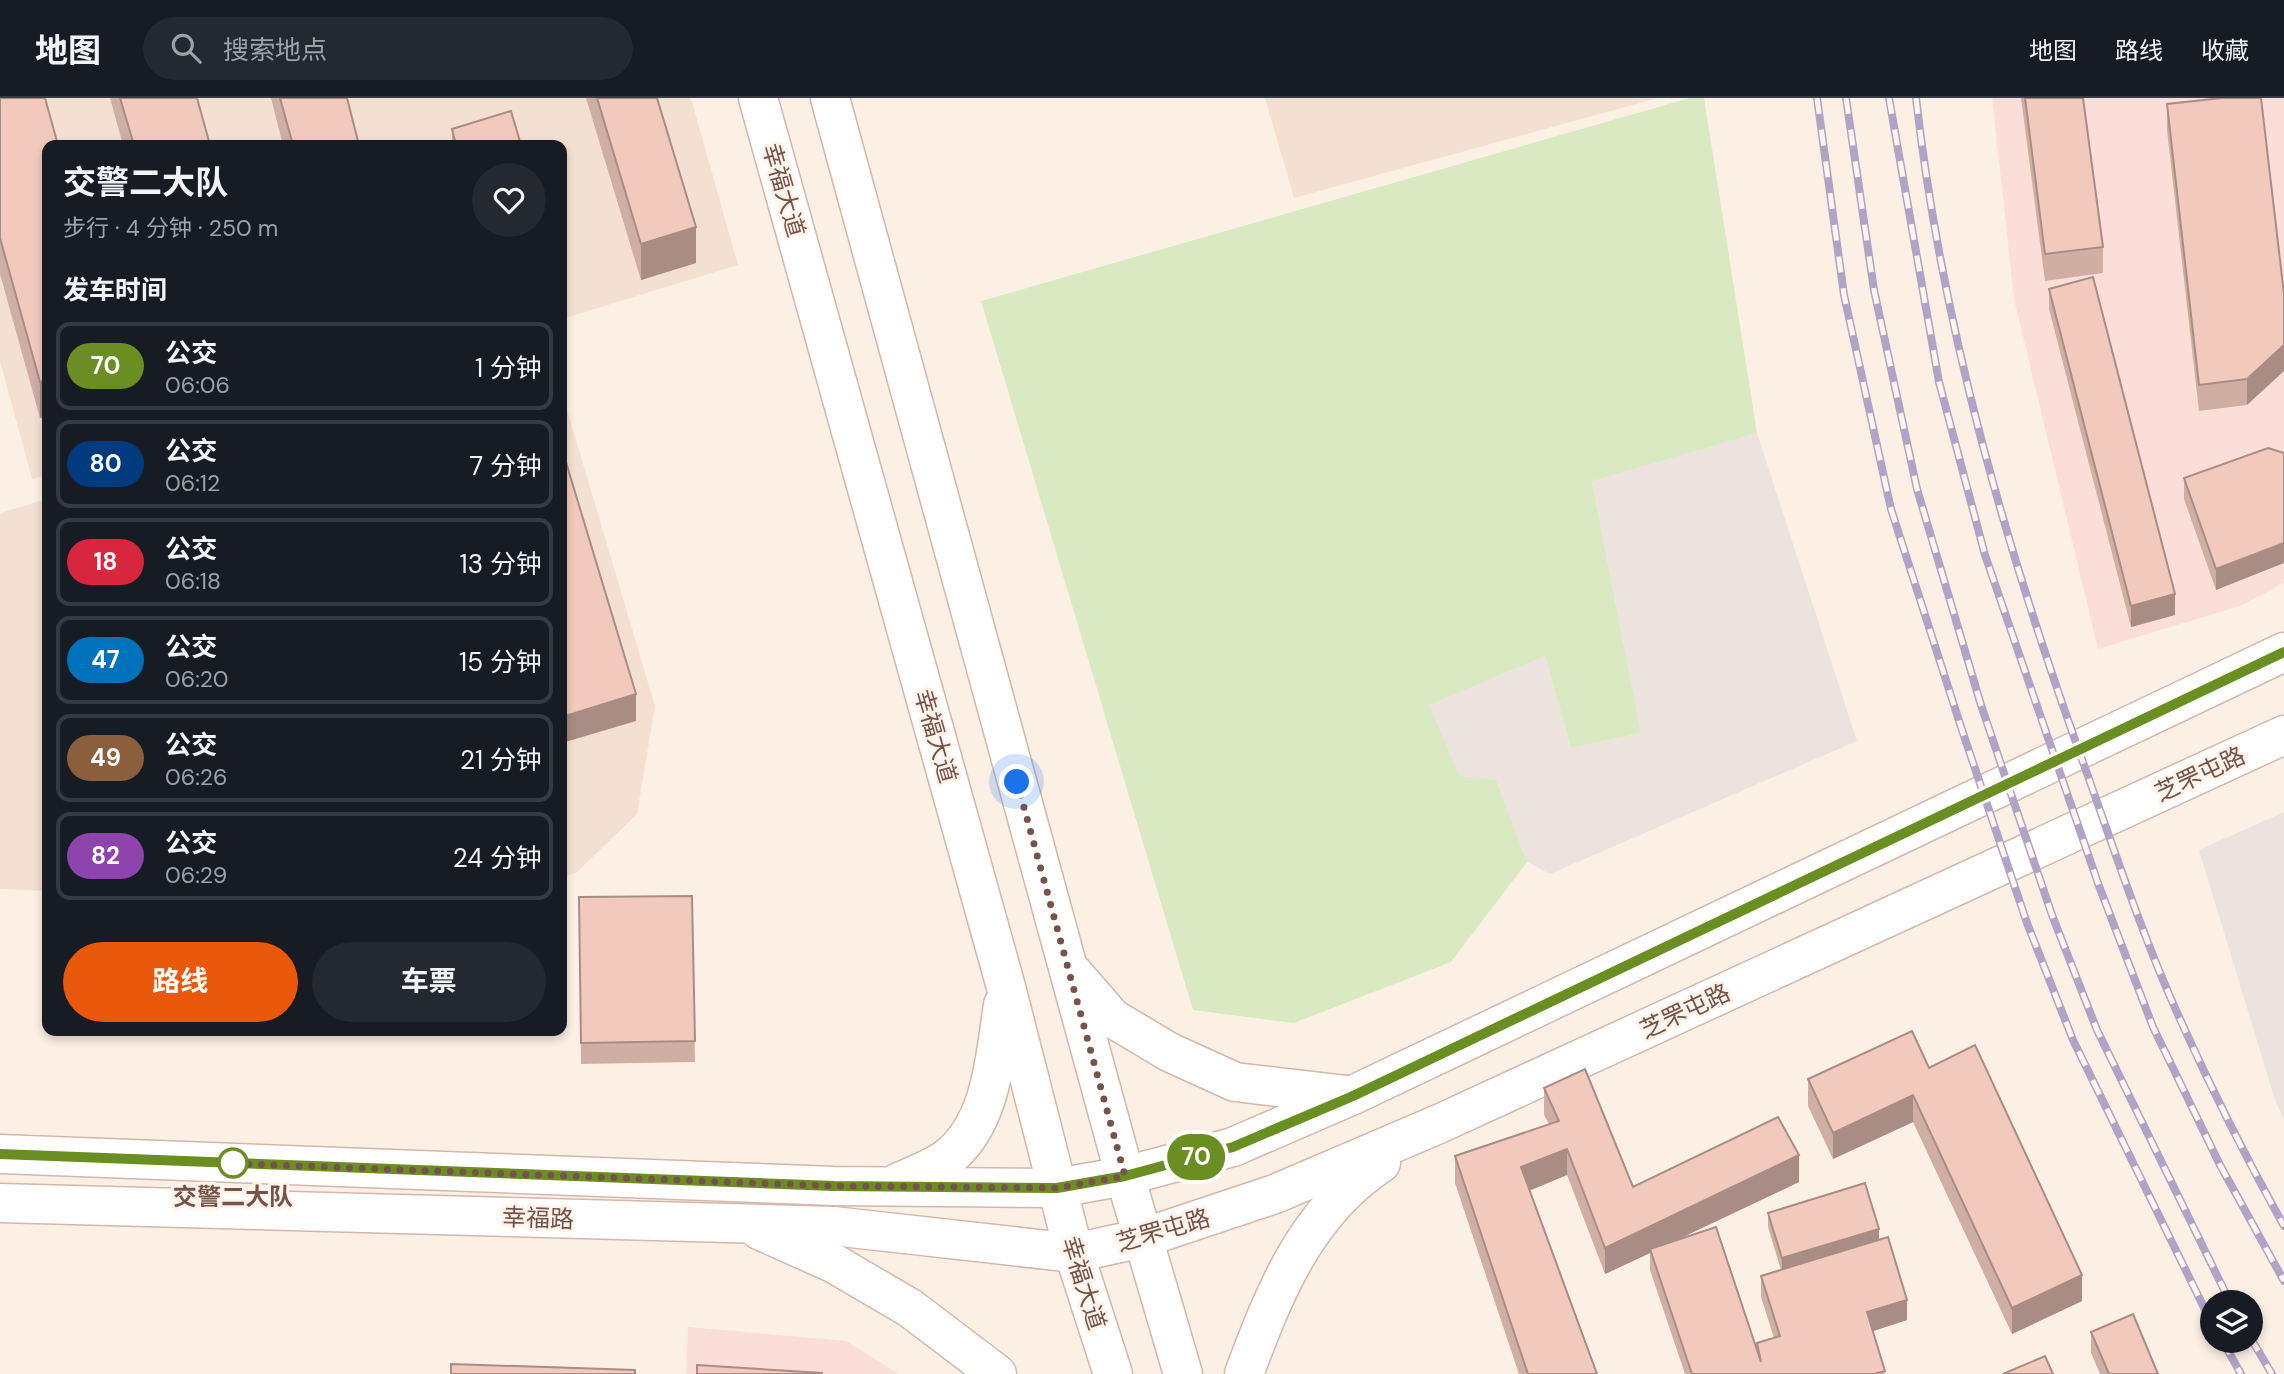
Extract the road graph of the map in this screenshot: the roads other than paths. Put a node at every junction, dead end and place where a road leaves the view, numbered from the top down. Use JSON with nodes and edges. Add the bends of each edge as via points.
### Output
{"nodes":[{"id":1,"x":758,"y":98,"type":"edge"},
{"id":2,"x":830,"y":98,"type":"edge"},
{"id":3,"x":2284,"y":652,"type":"edge"},
{"id":4,"x":2284,"y":735,"type":"edge"},
{"id":5,"x":1067,"y":966,"type":"junction"},
{"id":6,"x":1006,"y":986,"type":"junction"},
{"id":7,"x":1353,"y":1096,"type":"junction"},
{"id":8,"x":1441,"y":1123,"type":"junction"},
{"id":9,"x":0,"y":1154,"type":"edge"},
{"id":10,"x":1125,"y":1176,"type":"junction"},
{"id":11,"x":892,"y":1186,"type":"junction"},
{"id":12,"x":1057,"y":1188,"type":"junction"},
{"id":13,"x":0,"y":1203,"type":"edge"},
{"id":14,"x":745,"y":1223,"type":"junction"},
{"id":15,"x":1143,"y":1238,"type":"junction"},
{"id":16,"x":1074,"y":1253,"type":"junction"},
{"id":17,"x":997,"y":1374,"type":"edge"},
{"id":18,"x":1113,"y":1374,"type":"edge"},
{"id":19,"x":1183,"y":1374,"type":"edge"},
{"id":20,"x":1244,"y":1374,"type":"edge"}],
"edges":[{"from":1,"to":6,"type":"main road","name":"幸福大道"},
{"from":2,"to":5,"type":"main road"},
{"from":3,"to":7,"type":"main road"},
{"from":4,"to":8,"type":"main road","name":"芝罘屯路"},
{"from":5,"to":7,"type":"main road","via":[[1112,1018],[1235,1082]]},
{"from":5,"to":10,"type":"main road"},
{"from":6,"to":11,"type":"main road","via":[[993,1074],[976,1123],[946,1159]]},
{"from":6,"to":12,"type":"main road","name":"幸福大道"},
{"from":7,"to":10,"type":"main road","via":[[1233,1147]]},
{"from":8,"to":15,"type":"main road","name":"芝罘屯路","via":[[1275,1194]]},
{"from":8,"to":20,"type":"main road","via":[[1360,1176],[1323,1213],[1295,1252]]},
{"from":9,"to":11,"type":"main road","name":"幸福路"},
{"from":10,"to":12,"type":"main road"},
{"from":10,"to":15,"type":"main road"},
{"from":11,"to":12,"type":"main road","name":"幸福路"},
{"from":12,"to":16,"type":"main road","name":"幸福大道"},
{"from":13,"to":14,"type":"main road","name":"幸福路"},
{"from":14,"to":16,"type":"main road","name":"幸福路","via":[[833,1226]]},
{"from":14,"to":17,"type":"main road","via":[[835,1264],[911,1308]]},
{"from":15,"to":16,"type":"main road","name":"芝罘屯路"},
{"from":15,"to":19,"type":"main road"},
{"from":16,"to":18,"type":"main road","name":"幸福大道"}]}
